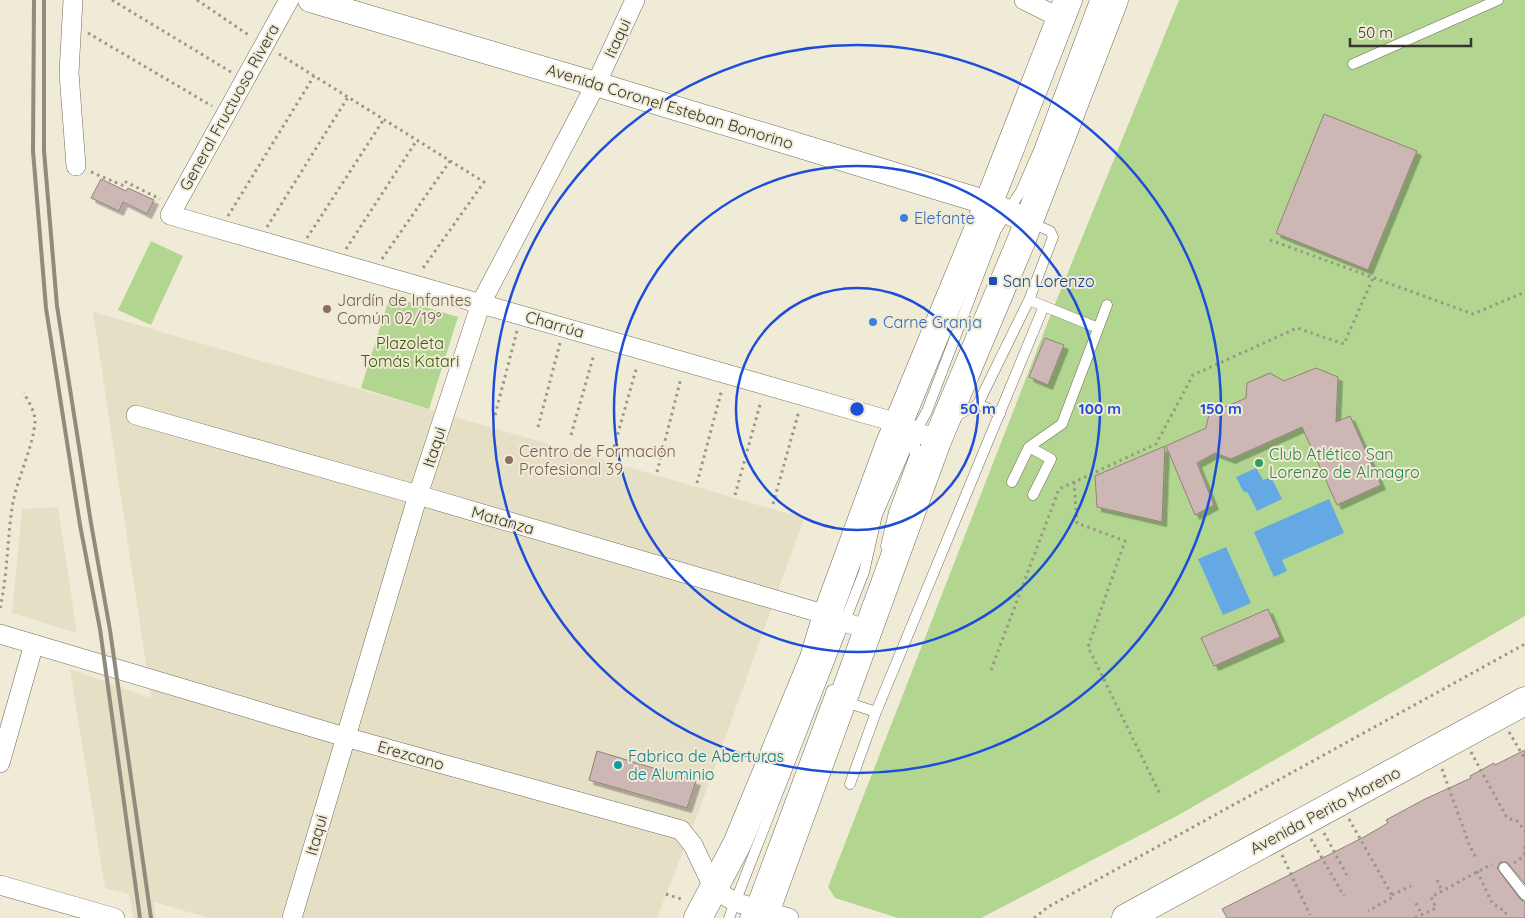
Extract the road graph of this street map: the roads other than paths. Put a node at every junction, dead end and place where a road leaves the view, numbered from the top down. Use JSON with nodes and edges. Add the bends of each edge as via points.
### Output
{"nodes":[{"id":1,"x":74,"y":0,"type":"edge"},
{"id":2,"x":289,"y":0,"type":"edge"},
{"id":3,"x":310,"y":0,"type":"edge"},
{"id":4,"x":635,"y":0,"type":"edge"},
{"id":5,"x":1024,"y":0,"type":"edge"},
{"id":6,"x":1498,"y":0,"type":"edge"},
{"id":7,"x":1087,"y":5,"type":"edge"},
{"id":8,"x":1353,"y":64,"type":"dead end"},
{"id":9,"x":596,"y":84,"type":"junction"},
{"id":10,"x":76,"y":166,"type":"road end"},
{"id":11,"x":172,"y":210,"type":"joint"},
{"id":12,"x":1008,"y":212,"type":"junction"},
{"id":13,"x":1029,"y":300,"type":"junction"},
{"id":14,"x":481,"y":303,"type":"junction"},
{"id":15,"x":1107,"y":305,"type":"dead end"},
{"id":16,"x":1044,"y":306,"type":"junction"},
{"id":17,"x":1098,"y":328,"type":"junction"},
{"id":18,"x":978,"y":404,"type":"junction"},
{"id":19,"x":1000,"y":414,"type":"junction"},
{"id":20,"x":136,"y":415,"type":"dead end"},
{"id":21,"x":924,"y":429,"type":"junction"},
{"id":22,"x":1029,"y":447,"type":"junction"},
{"id":23,"x":1012,"y":482,"type":"dead end"},
{"id":24,"x":418,"y":495,"type":"junction"},
{"id":25,"x":1033,"y":495,"type":"dead end"},
{"id":26,"x":870,"y":546,"type":"junction"},
{"id":27,"x":882,"y":558,"type":"dead end"},
{"id":28,"x":851,"y":625,"type":"junction"},
{"id":29,"x":0,"y":634,"type":"edge"},
{"id":30,"x":34,"y":644,"type":"junction"},
{"id":31,"x":838,"y":691,"type":"junction"},
{"id":32,"x":1525,"y":701,"type":"edge"},
{"id":33,"x":876,"y":712,"type":"junction"},
{"id":34,"x":1516,"y":722,"type":"edge"},
{"id":35,"x":345,"y":737,"type":"junction"},
{"id":36,"x":0,"y":763,"type":"edge"},
{"id":37,"x":850,"y":784,"type":"dead end"},
{"id":38,"x":1504,"y":868,"type":"road end"},
{"id":39,"x":0,"y":886,"type":"edge"},
{"id":40,"x":1525,"y":895,"type":"edge"},
{"id":41,"x":749,"y":910,"type":"edge"},
{"id":42,"x":115,"y":918,"type":"edge"},
{"id":43,"x":292,"y":918,"type":"edge"},
{"id":44,"x":698,"y":918,"type":"edge"},
{"id":45,"x":1126,"y":918,"type":"edge"},
{"id":46,"x":1155,"y":918,"type":"edge"}],
"edges":[{"from":1,"to":10,"type":"street","via":[[68,73]]},
{"from":2,"to":11,"type":"street","name":"General Fructuoso Rivera"},
{"from":3,"to":9,"type":"street","name":"Avenida Coronel Esteban Bonorino"},
{"from":4,"to":9,"type":"street","name":"Itaqui"},
{"from":5,"to":7,"type":"street"},
{"from":6,"to":8,"type":"lane"},
{"from":7,"to":12,"type":"main road"},
{"from":7,"to":12,"type":"main road"},
{"from":9,"to":12,"type":"street","name":"Avenida Coronel Esteban Bonorino"},
{"from":9,"to":14,"type":"street","name":"Itaqui"},
{"from":11,"to":14,"type":"street","name":"Charrúa","via":[[220,229]]},
{"from":12,"to":13,"type":"lane","via":[[1050,231],[1053,237]]},
{"from":12,"to":21,"type":"main road"},
{"from":12,"to":21,"type":"main road"},
{"from":13,"to":16,"type":"lane"},
{"from":13,"to":18,"type":"lane"},
{"from":14,"to":21,"type":"street","name":"Charrúa"},
{"from":14,"to":24,"type":"street","name":"Itaqui"},
{"from":15,"to":17,"type":"lane"},
{"from":16,"to":17,"type":"lane"},
{"from":16,"to":19,"type":"lane"},
{"from":17,"to":22,"type":"lane","via":[[1062,424]]},
{"from":18,"to":19,"type":"lane"},
{"from":18,"to":21,"type":"lane","via":[[961,415]]},
{"from":19,"to":33,"type":"lane"},
{"from":20,"to":24,"type":"street","name":"Matanza"},
{"from":21,"to":26,"type":"lane","via":[[905,451],[878,515]]},
{"from":21,"to":27,"type":"lane","via":[[894,512]]},
{"from":21,"to":28,"type":"main road"},
{"from":21,"to":28,"type":"main road"},
{"from":22,"to":23,"type":"lane"},
{"from":22,"to":25,"type":"lane","via":[[1051,459]]},
{"from":24,"to":28,"type":"street","name":"Matanza"},
{"from":24,"to":35,"type":"street","name":"Itaqui"},
{"from":26,"to":28,"type":"lane"},
{"from":26,"to":28,"type":"lane","via":[[844,596]]},
{"from":28,"to":31,"type":"main road"},
{"from":28,"to":41,"type":"main road","via":[[814,658],[737,844]]},
{"from":29,"to":30,"type":"street","name":"Erezcano"},
{"from":30,"to":35,"type":"street","name":"Erezcano"},
{"from":30,"to":36,"type":"street"},
{"from":31,"to":33,"type":"lane"},
{"from":31,"to":41,"type":"main road"},
{"from":32,"to":45,"type":"main road","name":"Avenida Perito Moreno"},
{"from":33,"to":37,"type":"lane"},
{"from":34,"to":46,"type":"main road","name":"Avenida Perito Moreno"},
{"from":35,"to":41,"type":"street","name":"Erezcano","via":[[681,830]]},
{"from":35,"to":43,"type":"street","name":"Itaqui"},
{"from":38,"to":40,"type":"lane"},
{"from":39,"to":42,"type":"street"},
{"from":41,"to":44,"type":"main road"}]}
